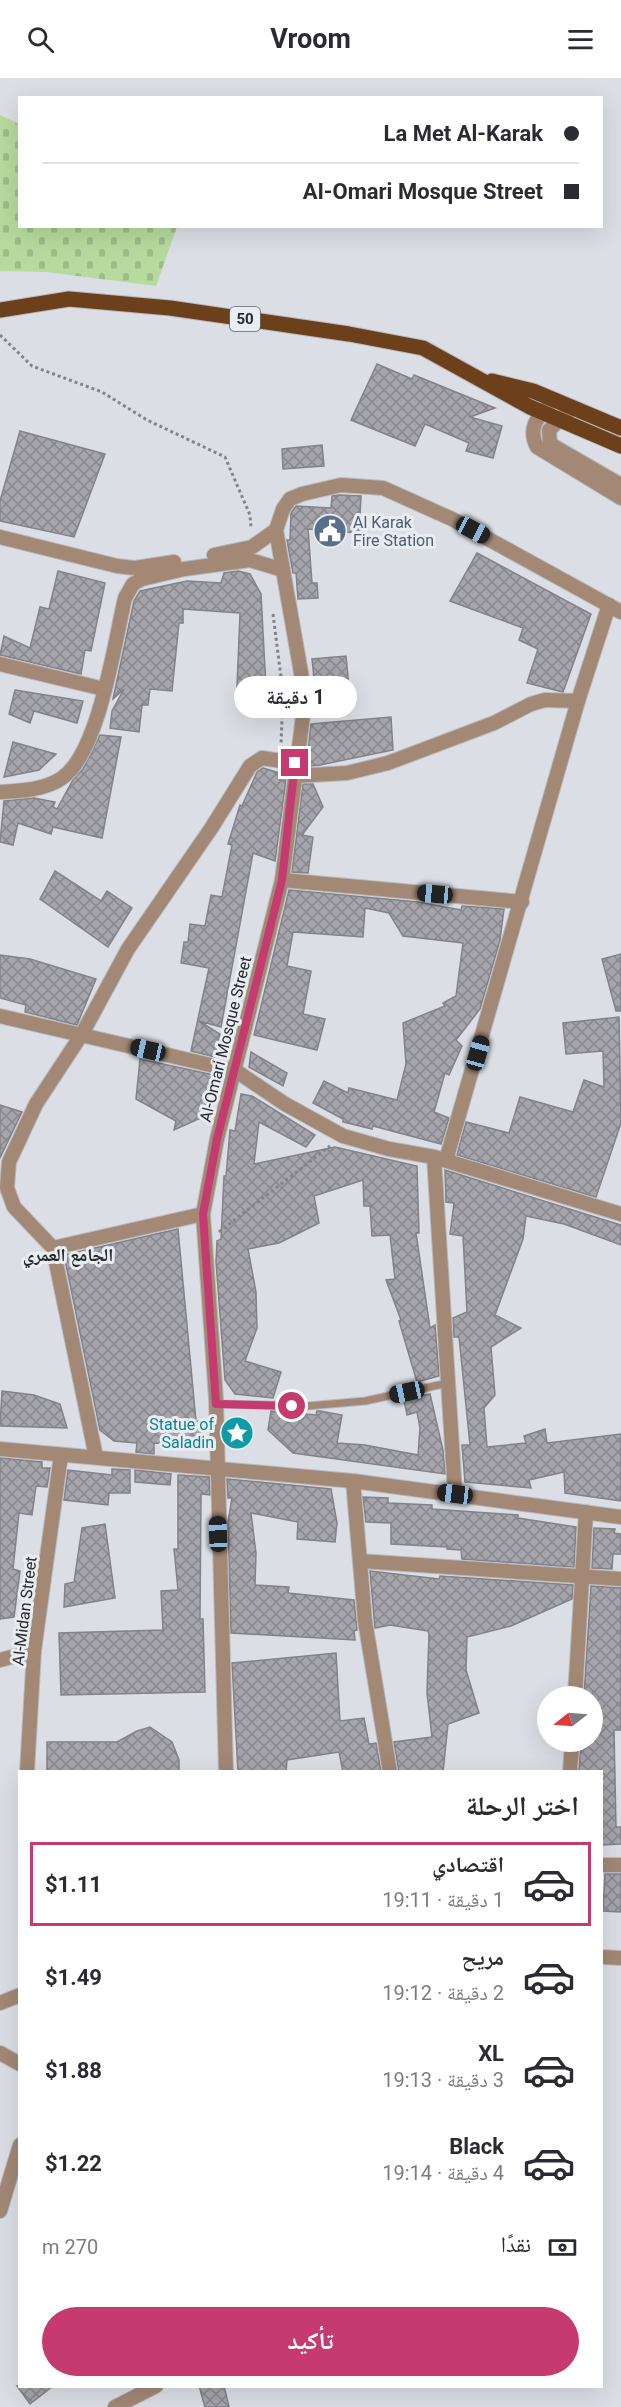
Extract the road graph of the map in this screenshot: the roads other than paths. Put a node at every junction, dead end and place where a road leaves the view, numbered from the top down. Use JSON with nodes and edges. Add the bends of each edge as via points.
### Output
{"nodes":[{"id":1,"x":0,"y":310,"type":"edge"},
{"id":2,"x":481,"y":379,"type":"junction"},
{"id":3,"x":554,"y":401,"type":"junction"},
{"id":4,"x":572,"y":408,"type":"junction"},
{"id":5,"x":542,"y":413,"type":"junction"},
{"id":6,"x":559,"y":420,"type":"junction"},
{"id":7,"x":621,"y":428,"type":"edge"},
{"id":8,"x":621,"y":446,"type":"edge"},
{"id":9,"x":621,"y":485,"type":"edge"},
{"id":10,"x":621,"y":498,"type":"edge"},
{"id":11,"x":276,"y":530,"type":"junction"},
{"id":12,"x":0,"y":537,"type":"edge"},
{"id":13,"x":135,"y":568,"type":"junction"},
{"id":14,"x":283,"y":570,"type":"junction"},
{"id":15,"x":133,"y":584,"type":"junction"},
{"id":16,"x":615,"y":609,"type":"edge"},
{"id":17,"x":0,"y":664,"type":"edge"},
{"id":18,"x":104,"y":688,"type":"junction"},
{"id":19,"x":578,"y":701,"type":"junction"},
{"id":20,"x":295,"y":770,"type":"junction"},
{"id":21,"x":0,"y":792,"type":"edge"},
{"id":22,"x":282,"y":880,"type":"junction"},
{"id":23,"x":522,"y":902,"type":"junction"},
{"id":24,"x":0,"y":1016,"type":"edge"},
{"id":25,"x":82,"y":1034,"type":"junction"},
{"id":26,"x":236,"y":1071,"type":"junction"},
{"id":27,"x":440,"y":1159,"type":"junction"},
{"id":28,"x":620,"y":1209,"type":"edge"},
{"id":29,"x":203,"y":1214,"type":"junction"},
{"id":30,"x":53,"y":1248,"type":"junction"},
{"id":31,"x":448,"y":1383,"type":"junction"},
{"id":32,"x":216,"y":1404,"type":"junction"},
{"id":33,"x":0,"y":1449,"type":"edge"},
{"id":34,"x":61,"y":1455,"type":"junction"},
{"id":35,"x":96,"y":1457,"type":"junction"},
{"id":36,"x":216,"y":1468,"type":"junction"},
{"id":37,"x":353,"y":1481,"type":"junction"},
{"id":38,"x":455,"y":1494,"type":"junction"},
{"id":39,"x":586,"y":1512,"type":"junction"},
{"id":40,"x":621,"y":1517,"type":"edge"},
{"id":41,"x":360,"y":1561,"type":"junction"},
{"id":42,"x":583,"y":1576,"type":"junction"},
{"id":43,"x":621,"y":1579,"type":"edge"},
{"id":44,"x":34,"y":1651,"type":"junction"},
{"id":45,"x":0,"y":1660,"type":"edge"},
{"id":46,"x":576,"y":1686,"type":"edge"},
{"id":47,"x":571,"y":1752,"type":"edge"},
{"id":48,"x":27,"y":1770,"type":"edge"},
{"id":49,"x":226,"y":1770,"type":"edge"},
{"id":50,"x":390,"y":1770,"type":"edge"},
{"id":51,"x":570,"y":1770,"type":"edge"},
{"id":52,"x":603,"y":1865,"type":"edge"},
{"id":53,"x":621,"y":1865,"type":"edge"},
{"id":54,"x":603,"y":1957,"type":"edge"},
{"id":55,"x":621,"y":1958,"type":"edge"},
{"id":56,"x":18,"y":1996,"type":"edge"},
{"id":57,"x":0,"y":2003,"type":"edge"},
{"id":58,"x":0,"y":2053,"type":"edge"},
{"id":59,"x":18,"y":2063,"type":"edge"},
{"id":60,"x":18,"y":2152,"type":"edge"},
{"id":61,"x":0,"y":2211,"type":"edge"},
{"id":62,"x":152,"y":2388,"type":"edge"},
{"id":63,"x":115,"y":2407,"type":"edge"}],
"edges":[{"from":1,"to":2,"type":"main road","number":"50","via":[[69,299],[170,308],[423,348]]},
{"from":2,"to":3,"type":"main road","number":"50","via":[[533,391]]},
{"from":2,"to":5,"type":"main road","number":"50"},
{"from":3,"to":4,"type":"main road","number":"50"},
{"from":3,"to":5,"type":"street"},
{"from":4,"to":6,"type":"street"},
{"from":4,"to":7,"type":"main road","number":"50"},
{"from":5,"to":6,"type":"main road","number":"50"},
{"from":5,"to":10,"type":"street","via":[[533,426],[537,447]]},
{"from":6,"to":8,"type":"main road","number":"50"},
{"from":6,"to":9,"type":"street","via":[[549,430],[550,444]]},
{"from":11,"to":13,"type":"street","via":[[252,547]]},
{"from":11,"to":14,"type":"street","name":"AI-Omari Mosque Street"},
{"from":11,"to":16,"type":"street","via":[[283,509],[302,494],[341,485],[383,488],[452,519]]},
{"from":12,"to":13,"type":"street"},
{"from":13,"to":15,"type":"street"},
{"from":14,"to":15,"type":"street","via":[[256,561],[229,562],[163,574]]},
{"from":14,"to":20,"type":"street","name":"AI-Omari Mosque Street","via":[[304,708]]},
{"from":15,"to":18,"type":"street","via":[[125,598]]},
{"from":16,"to":19,"type":"street"},
{"from":17,"to":18,"type":"street"},
{"from":18,"to":21,"type":"street","via":[[95,724],[72,769],[49,785]]},
{"from":19,"to":20,"type":"street","via":[[544,700],[531,704],[494,723],[388,763],[347,773]]},
{"from":19,"to":23,"type":"street"},
{"from":20,"to":22,"type":"street","name":"AI-Omari Mosque Street"},
{"from":20,"to":25,"type":"street","via":[[281,759],[262,758],[250,766],[128,949]]},
{"from":22,"to":23,"type":"street"},
{"from":22,"to":26,"type":"street","name":"AI-Omari Mosque Street"},
{"from":23,"to":27,"type":"street"},
{"from":24,"to":25,"type":"street"},
{"from":25,"to":26,"type":"street"},
{"from":25,"to":30,"type":"street","via":[[36,1104],[6,1177],[14,1206]]},
{"from":26,"to":27,"type":"street","via":[[343,1136]]},
{"from":26,"to":29,"type":"street","name":"AI-Omari Mosque Street","via":[[217,1139]]},
{"from":27,"to":28,"type":"street"},
{"from":27,"to":31,"type":"street"},
{"from":29,"to":30,"type":"street"},
{"from":29,"to":32,"type":"street","name":"AI-Omari Mosque Street"},
{"from":30,"to":35,"type":"street"},
{"from":31,"to":32,"type":"lane","via":[[365,1401],[308,1406]]},
{"from":31,"to":38,"type":"street"},
{"from":32,"to":36,"type":"street","name":"AI-Omari Mosque Street"},
{"from":33,"to":34,"type":"street"},
{"from":34,"to":35,"type":"street"},
{"from":34,"to":44,"type":"street","name":"AI-Midan Street"},
{"from":35,"to":36,"type":"street"},
{"from":36,"to":37,"type":"street"},
{"from":36,"to":49,"type":"street"},
{"from":37,"to":38,"type":"street"},
{"from":37,"to":41,"type":"street"},
{"from":38,"to":39,"type":"street"},
{"from":39,"to":40,"type":"street"},
{"from":39,"to":42,"type":"street"},
{"from":41,"to":42,"type":"street"},
{"from":41,"to":50,"type":"street","via":[[365,1621]]},
{"from":42,"to":43,"type":"street"},
{"from":42,"to":46,"type":"street"},
{"from":44,"to":45,"type":"street"},
{"from":44,"to":48,"type":"street","name":"AI-Midan Street"},
{"from":47,"to":51,"type":"street"},
{"from":52,"to":53,"type":"street"},
{"from":54,"to":55,"type":"street"},
{"from":56,"to":57,"type":"street"},
{"from":58,"to":59,"type":"street"},
{"from":60,"to":61,"type":"street"},
{"from":62,"to":63,"type":"street"}]}
